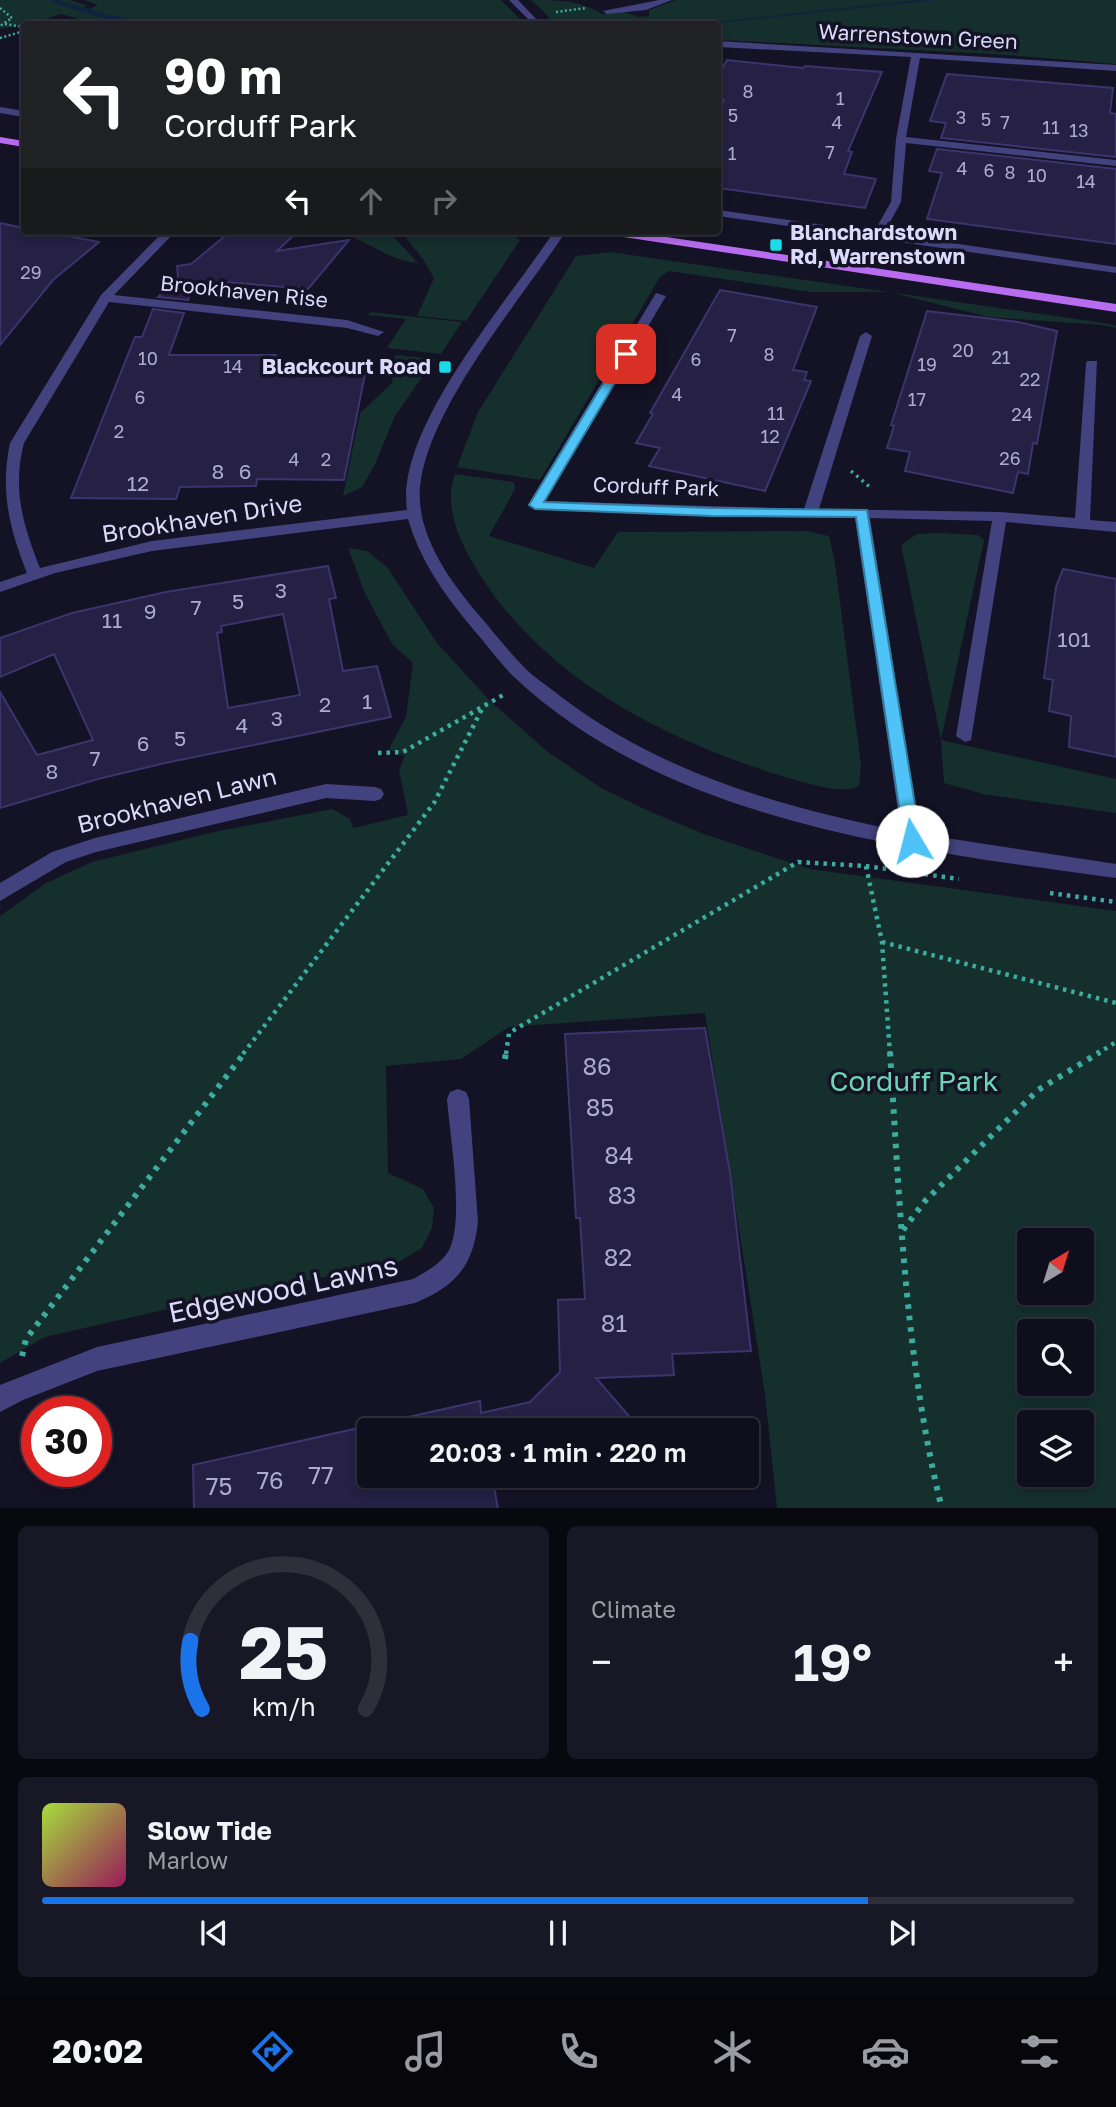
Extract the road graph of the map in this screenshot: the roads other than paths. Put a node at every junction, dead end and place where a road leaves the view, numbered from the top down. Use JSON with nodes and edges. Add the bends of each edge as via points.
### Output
{"nodes":[{"id":1,"x":513,"y":0,"type":"edge"},
{"id":2,"x":668,"y":0,"type":"edge"},
{"id":3,"x":607,"y":11,"type":"dead end"},
{"id":4,"x":534,"y":21,"type":"edge"},
{"id":5,"x":721,"y":44,"type":"edge"},
{"id":6,"x":916,"y":55,"type":"junction"},
{"id":7,"x":1116,"y":68,"type":"edge"},
{"id":8,"x":0,"y":110,"type":"edge"},
{"id":9,"x":21,"y":114,"type":"edge"},
{"id":10,"x":901,"y":139,"type":"junction"},
{"id":11,"x":0,"y":140,"type":"edge"},
{"id":12,"x":21,"y":144,"type":"edge"},
{"id":13,"x":1116,"y":163,"type":"edge"},
{"id":14,"x":721,"y":213,"type":"edge"},
{"id":15,"x":166,"y":235,"type":"edge"},
{"id":16,"x":557,"y":235,"type":"edge"},
{"id":17,"x":631,"y":235,"type":"edge"},
{"id":18,"x":877,"y":236,"type":"junction"},
{"id":19,"x":1116,"y":270,"type":"edge"},
{"id":20,"x":660,"y":296,"type":"dead end"},
{"id":21,"x":105,"y":298,"type":"junction"},
{"id":22,"x":1116,"y":308,"type":"edge"},
{"id":23,"x":378,"y":332,"type":"dead end"},
{"id":24,"x":866,"y":336,"type":"dead end"},
{"id":25,"x":1092,"y":364,"type":"dead end"},
{"id":26,"x":810,"y":513,"type":"junction"},
{"id":27,"x":862,"y":513,"type":"junction"},
{"id":28,"x":414,"y":514,"type":"junction"},
{"id":29,"x":1000,"y":516,"type":"junction"},
{"id":30,"x":1082,"y":523,"type":"junction"},
{"id":31,"x":1116,"y":527,"type":"edge"},
{"id":32,"x":35,"y":574,"type":"junction"},
{"id":33,"x":0,"y":587,"type":"edge"},
{"id":34,"x":965,"y":736,"type":"dead end"},
{"id":35,"x":375,"y":794,"type":"dead end"},
{"id":36,"x":912,"y":841,"type":"junction"},
{"id":37,"x":1116,"y":871,"type":"edge"},
{"id":38,"x":0,"y":893,"type":"edge"},
{"id":39,"x":458,"y":1099,"type":"dead end"},
{"id":40,"x":8,"y":1395,"type":"edge"}],
"edges":[{"from":1,"to":4,"type":"street"},
{"from":2,"to":3,"type":"street","via":[[636,11]]},
{"from":5,"to":6,"type":"street","name":"Warrenstown Green"},
{"from":6,"to":7,"type":"street","name":"Warrenstown Green"},
{"from":6,"to":10,"type":"street"},
{"from":8,"to":9,"type":"street"},
{"from":10,"to":13,"type":"street"},
{"from":10,"to":18,"type":"street","via":[[896,202]]},
{"from":11,"to":12,"type":"main road"},
{"from":14,"to":18,"type":"street"},
{"from":15,"to":21,"type":"street","name":"Brookhaven Rise"},
{"from":16,"to":28,"type":"street","via":[[443,406],[415,474]]},
{"from":17,"to":22,"type":"main road"},
{"from":18,"to":19,"type":"street"},
{"from":20,"to":26,"type":"street","name":"Corduff Park","via":[[535,505]]},
{"from":21,"to":23,"type":"street","name":"Brookhaven Rise","via":[[347,324]]},
{"from":21,"to":32,"type":"street","name":"Brookhaven Rise","via":[[23,429],[10,460],[7,493]]},
{"from":24,"to":26,"type":"street"},
{"from":25,"to":30,"type":"street"},
{"from":26,"to":27,"type":"street","name":"Corduff Park"},
{"from":27,"to":29,"type":"street","name":"Corduff Park"},
{"from":27,"to":36,"type":"street"},
{"from":28,"to":32,"type":"street","name":"Brookhaven Drive","via":[[217,536]]},
{"from":28,"to":36,"type":"street","via":[[439,575],[474,625],[525,678],[582,723],[694,780],[816,822]]},
{"from":29,"to":30,"type":"street","name":"Corduff Park"},
{"from":29,"to":34,"type":"street"},
{"from":30,"to":31,"type":"street","name":"Corduff Park"},
{"from":32,"to":33,"type":"street","name":"Brookhaven Drive"},
{"from":35,"to":38,"type":"street","name":"Brookhaven Lawn","via":[[326,791],[95,845],[59,857]]},
{"from":36,"to":37,"type":"street"},
{"from":39,"to":40,"type":"street","name":"Edgewood Lawns","via":[[465,1240],[459,1256],[430,1284],[415,1291],[97,1359]]}]}
